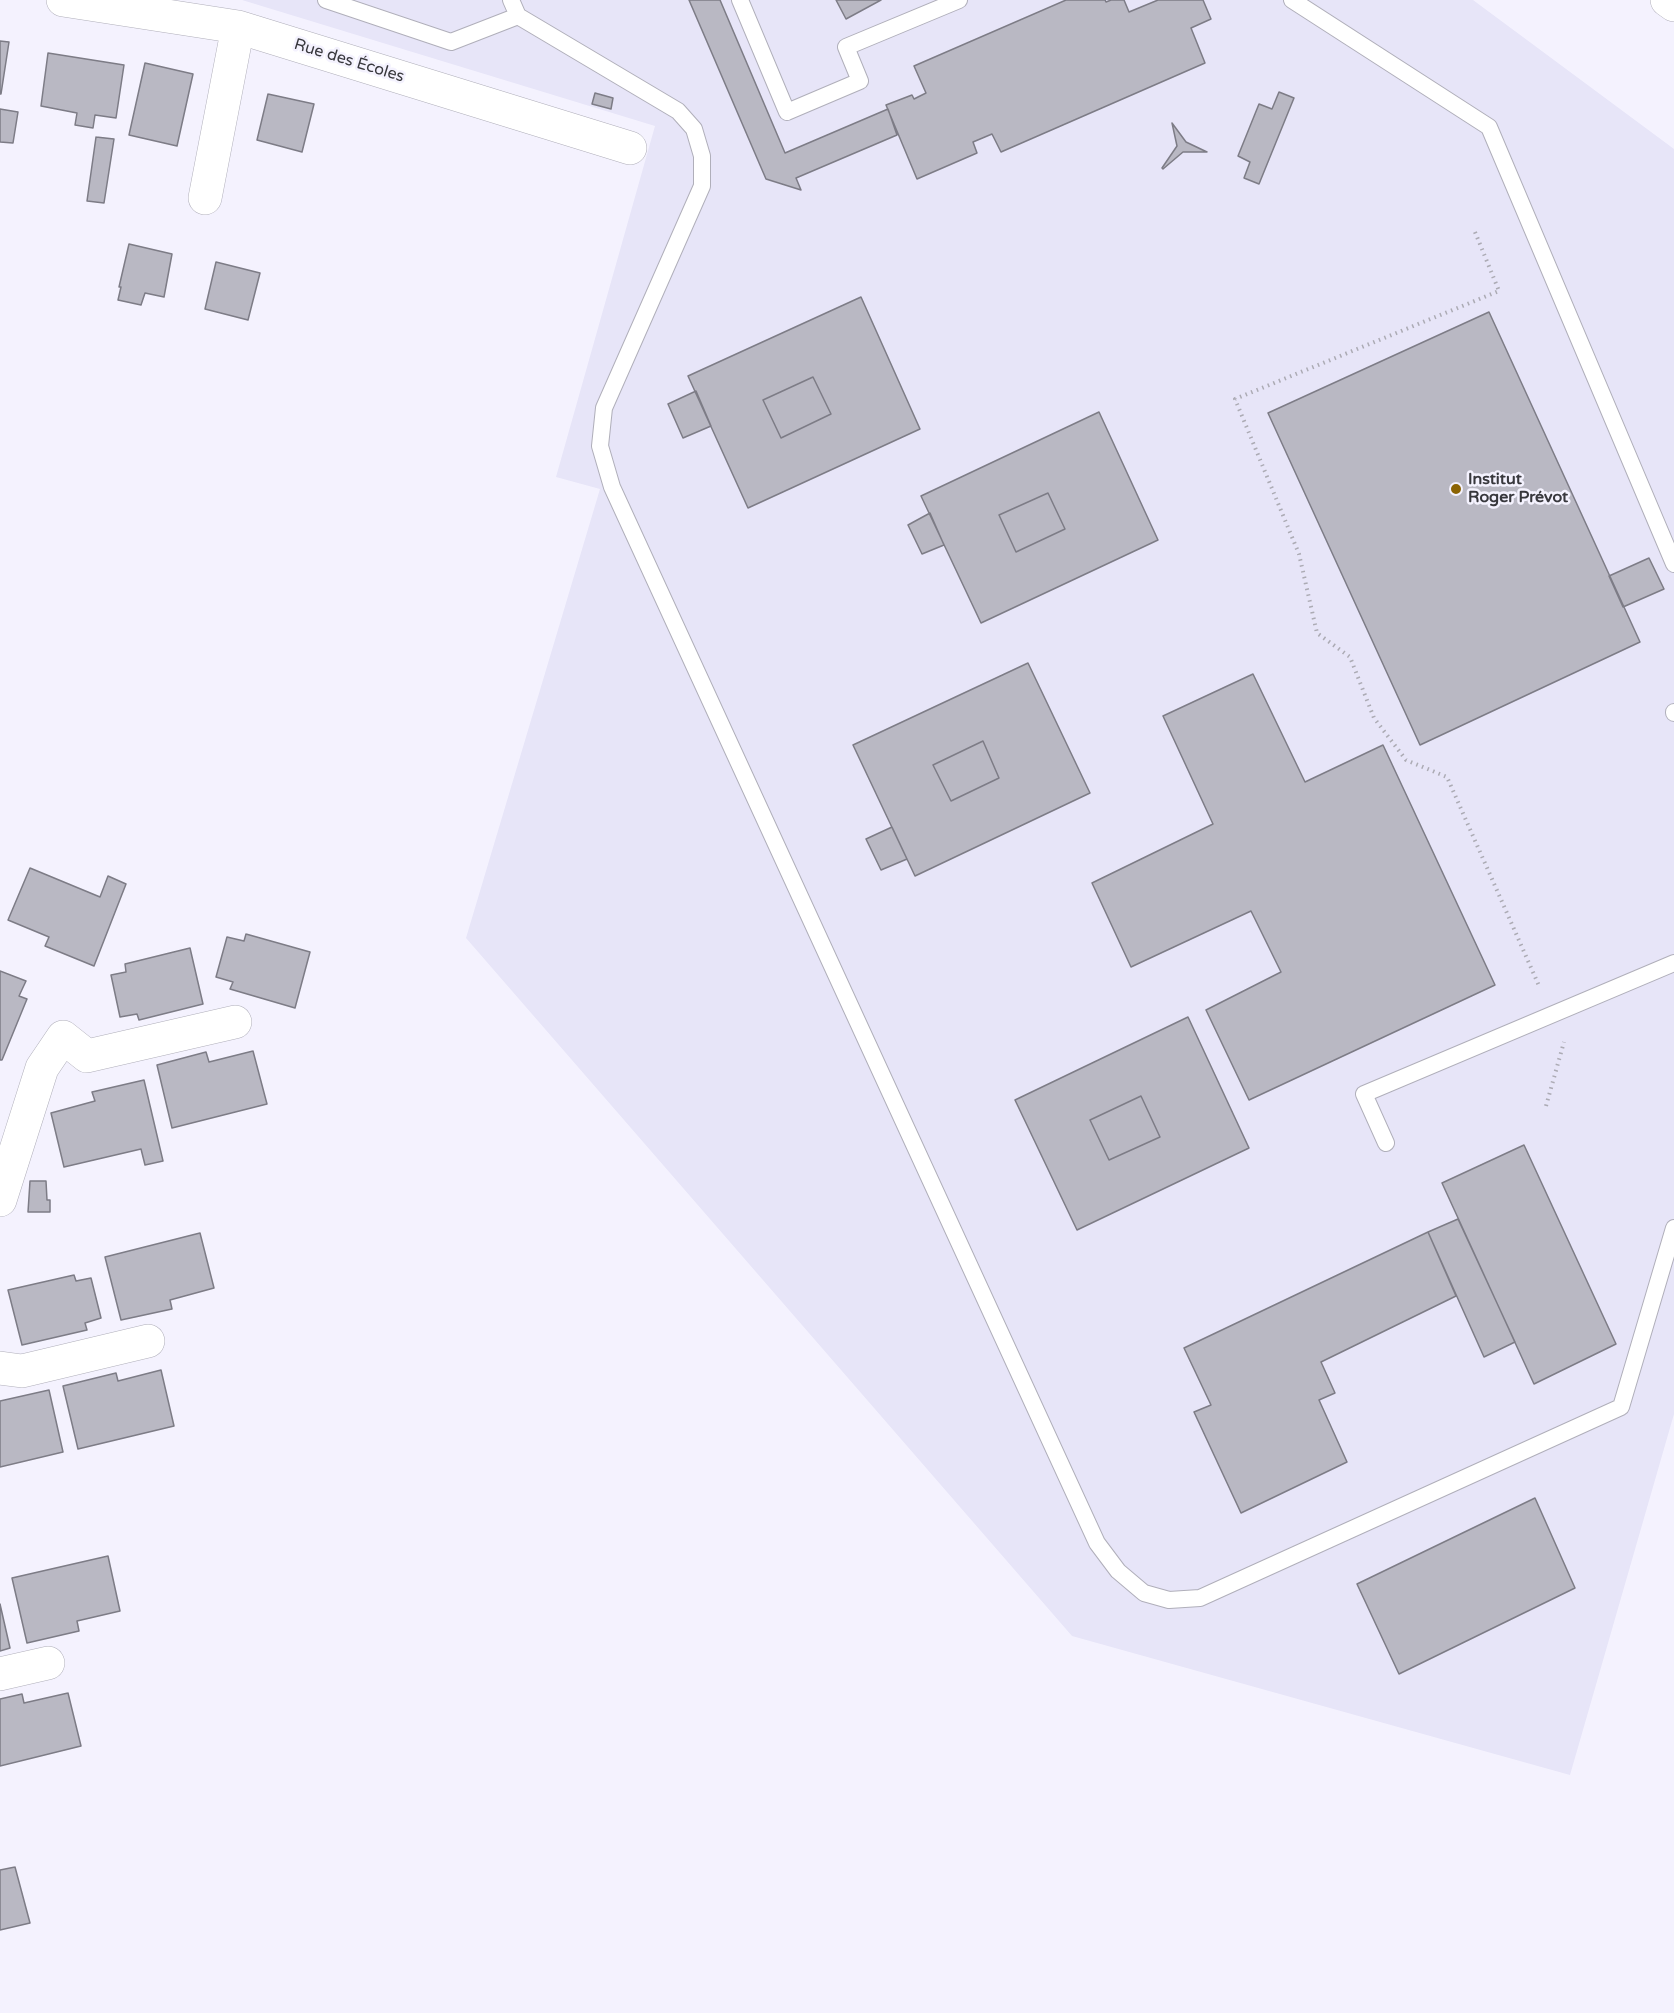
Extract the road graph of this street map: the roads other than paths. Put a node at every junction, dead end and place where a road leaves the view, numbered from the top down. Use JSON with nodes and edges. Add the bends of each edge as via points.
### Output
{"nodes":[{"id":1,"x":63,"y":0,"type":"edge"},
{"id":2,"x":326,"y":0,"type":"edge"},
{"id":3,"x":511,"y":0,"type":"edge"},
{"id":4,"x":740,"y":0,"type":"edge"},
{"id":5,"x":959,"y":0,"type":"edge"},
{"id":6,"x":1292,"y":0,"type":"edge"},
{"id":7,"x":1667,"y":0,"type":"edge"},
{"id":8,"x":1674,"y":5,"type":"edge"},
{"id":9,"x":518,"y":16,"type":"junction"},
{"id":10,"x":238,"y":27,"type":"junction"},
{"id":11,"x":630,"y":148,"type":"dead end"},
{"id":12,"x":205,"y":198,"type":"dead end"},
{"id":13,"x":1674,"y":564,"type":"edge"},
{"id":14,"x":1674,"y":963,"type":"edge"},
{"id":15,"x":235,"y":1022,"type":"dead end"},
{"id":16,"x":1386,"y":1143,"type":"dead end"},
{"id":17,"x":0,"y":1200,"type":"edge"},
{"id":18,"x":1674,"y":1228,"type":"edge"},
{"id":19,"x":148,"y":1341,"type":"dead end"},
{"id":20,"x":0,"y":1368,"type":"edge"},
{"id":21,"x":48,"y":1663,"type":"dead end"},
{"id":22,"x":0,"y":1674,"type":"edge"}],
"edges":[{"from":1,"to":10,"type":"street","name":"Rue des Écoles"},
{"from":2,"to":9,"type":"lane","via":[[451,42]]},
{"from":3,"to":9,"type":"lane"},
{"from":4,"to":5,"type":"lane","via":[[787,112],[860,81],[846,48]]},
{"from":6,"to":13,"type":"lane","via":[[1489,127]]},
{"from":7,"to":8,"type":"street"},
{"from":9,"to":18,"type":"lane","via":[[678,111],[694,129],[702,156],[702,186],[604,408],[600,446],[612,487],[1097,1543],[1118,1571],[1144,1593],[1168,1600],[1200,1598],[1621,1407]]},
{"from":10,"to":11,"type":"street","name":"Rue des Écoles"},
{"from":10,"to":12,"type":"street"},
{"from":14,"to":16,"type":"lane","via":[[1364,1094]]},
{"from":15,"to":17,"type":"street","via":[[87,1056],[63,1037],[42,1068]]},
{"from":19,"to":20,"type":"street","via":[[22,1371]]},
{"from":21,"to":22,"type":"street"}]}
